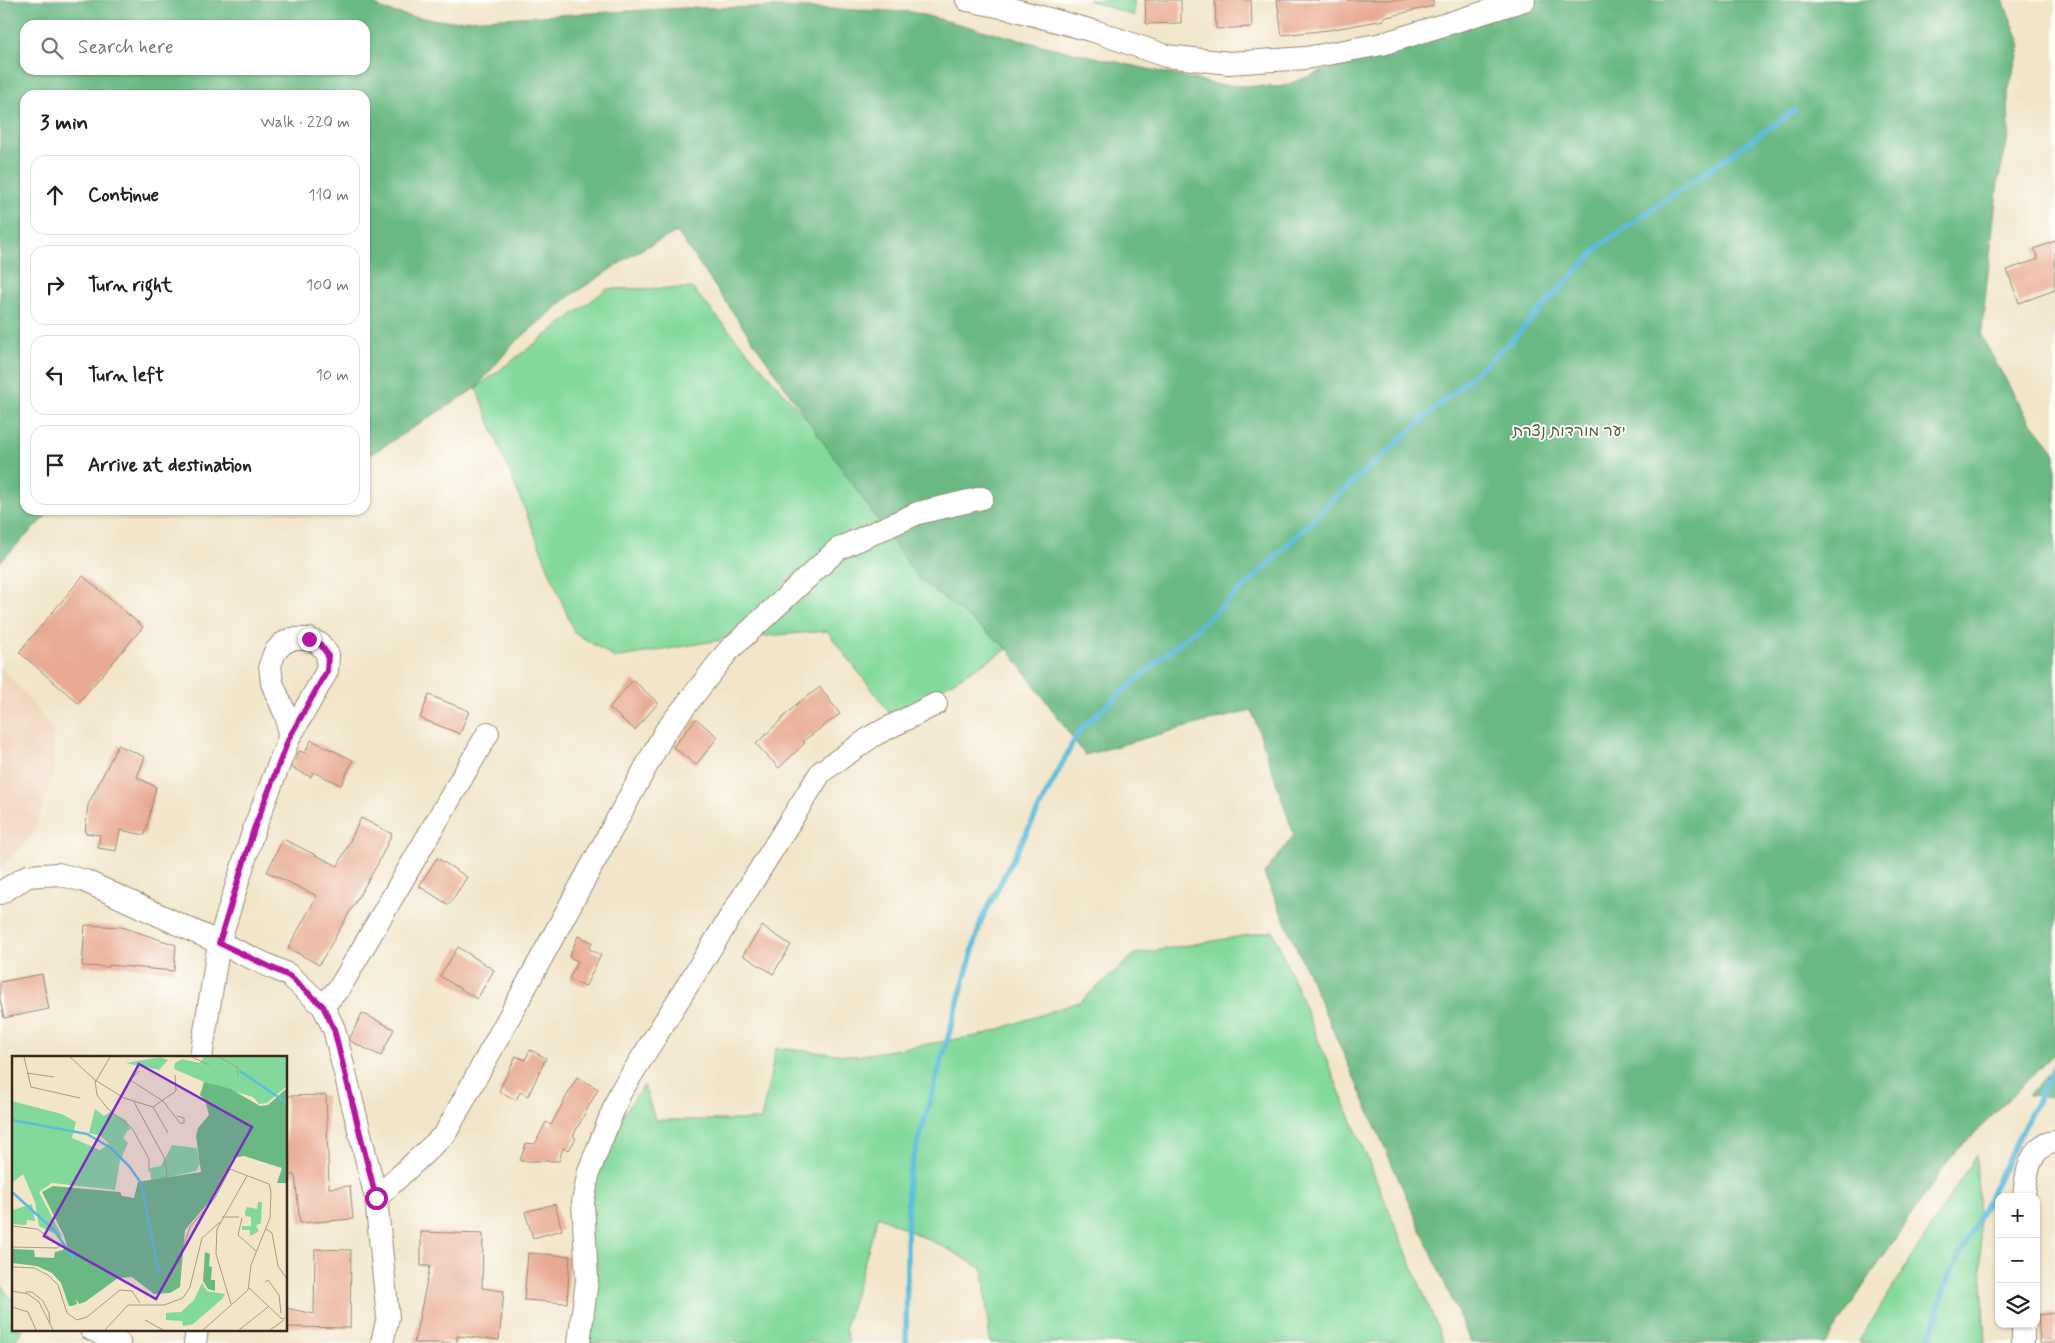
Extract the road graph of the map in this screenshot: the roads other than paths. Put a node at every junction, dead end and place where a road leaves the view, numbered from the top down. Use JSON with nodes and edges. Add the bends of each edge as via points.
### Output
{"nodes":[{"id":1,"x":967,"y":0,"type":"edge"},
{"id":2,"x":1524,"y":0,"type":"edge"},
{"id":3,"x":982,"y":498,"type":"dead end"},
{"id":4,"x":936,"y":704,"type":"dead end"},
{"id":5,"x":488,"y":733,"type":"dead end"},
{"id":6,"x":289,"y":738,"type":"dead end"},
{"id":7,"x":0,"y":893,"type":"edge"},
{"id":8,"x":219,"y":943,"type":"junction"},
{"id":9,"x":323,"y":1006,"type":"junction"},
{"id":10,"x":201,"y":1056,"type":"edge"},
{"id":11,"x":2055,"y":1142,"type":"edge"},
{"id":12,"x":2024,"y":1193,"type":"edge"},
{"id":13,"x":376,"y":1198,"type":"junction"},
{"id":14,"x":2023,"y":1328,"type":"edge"},
{"id":15,"x":93,"y":1330,"type":"edge"},
{"id":16,"x":197,"y":1330,"type":"edge"},
{"id":17,"x":119,"y":1343,"type":"edge"},
{"id":18,"x":194,"y":1343,"type":"edge"},
{"id":19,"x":382,"y":1343,"type":"edge"},
{"id":20,"x":579,"y":1343,"type":"edge"},
{"id":21,"x":2023,"y":1343,"type":"edge"}],
"edges":[{"from":1,"to":2,"type":"street","via":[[1097,32],[1166,56],[1230,63],[1306,58],[1382,44]]},
{"from":3,"to":13,"type":"street","via":[[918,513],[838,549],[728,651],[665,732],[445,1134]]},
{"from":4,"to":20,"type":"street","via":[[874,735],[821,772],[620,1093],[589,1171],[583,1202],[587,1280]]},
{"from":5,"to":9,"type":"street","via":[[340,987]]},
{"from":6,"to":8,"type":"street","via":[[254,829]]},
{"from":7,"to":8,"type":"street","via":[[28,876],[58,874],[85,880]]},
{"from":8,"to":9,"type":"street","via":[[289,976]]},
{"from":8,"to":10,"type":"street"},
{"from":9,"to":13,"type":"street","via":[[334,1029]]},
{"from":11,"to":12,"type":"street","via":[[2047,1142],[2034,1155],[2026,1174]]},
{"from":13,"to":19,"type":"street","via":[[388,1317]]},
{"from":14,"to":21,"type":"street"},
{"from":15,"to":17,"type":"street"},
{"from":16,"to":18,"type":"street"}]}
